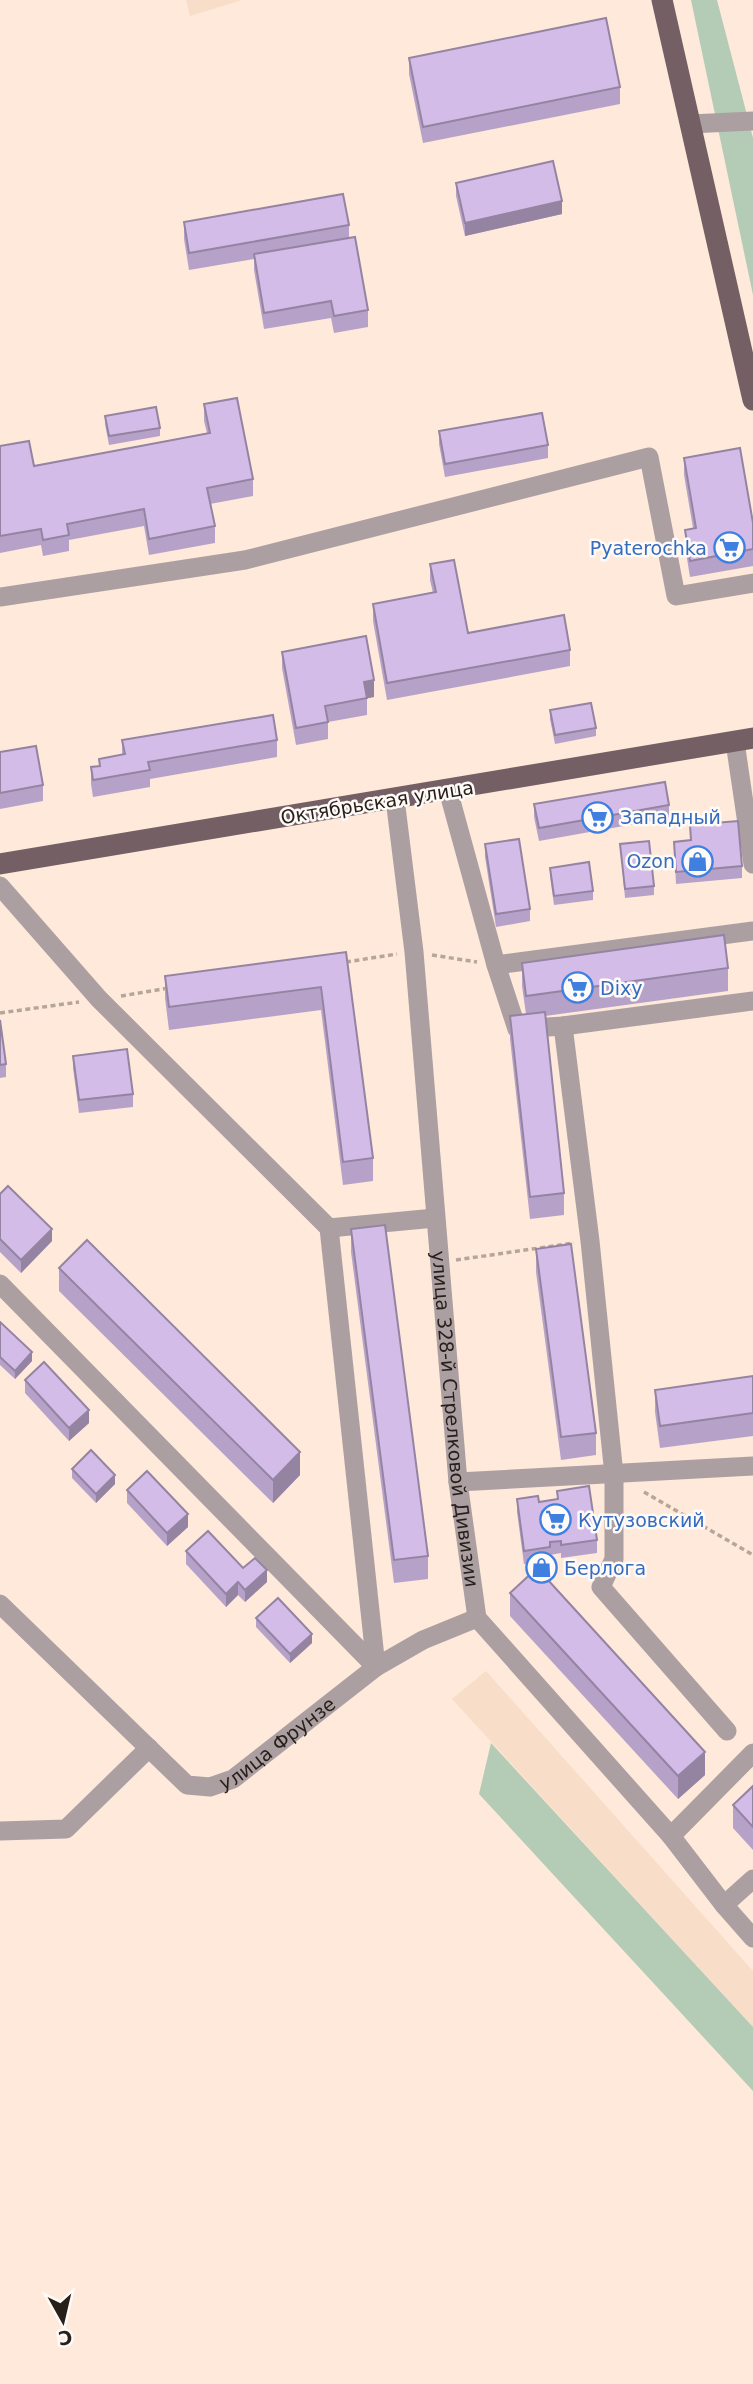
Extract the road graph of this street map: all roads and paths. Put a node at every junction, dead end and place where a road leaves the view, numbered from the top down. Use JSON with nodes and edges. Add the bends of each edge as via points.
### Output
{"nodes":[{"id":1,"x":662,"y":0,"type":"edge"},
{"id":2,"x":753,"y":121,"type":"edge"},
{"id":3,"x":690,"y":124,"type":"junction"},
{"id":4,"x":753,"y":400,"type":"edge"},
{"id":5,"x":753,"y":583,"type":"edge"},
{"id":6,"x":0,"y":597,"type":"edge"},
{"id":7,"x":744,"y":740,"type":"edge"},
{"id":8,"x":448,"y":790,"type":"junction"},
{"id":9,"x":395,"y":799,"type":"junction"},
{"id":10,"x":0,"y":864,"type":"edge"},
{"id":11,"x":753,"y":864,"type":"edge"},
{"id":12,"x":0,"y":886,"type":"edge"},
{"id":13,"x":753,"y":931,"type":"edge"},
{"id":14,"x":414,"y":952,"type":"junction"},
{"id":15,"x":345,"y":962,"type":"edge"},
{"id":16,"x":496,"y":965,"type":"junction"},
{"id":17,"x":181,"y":987,"type":"edge"},
{"id":18,"x":99,"y":999,"type":"junction"},
{"id":19,"x":753,"y":1000,"type":"edge"},
{"id":20,"x":0,"y":1013,"type":"edge"},
{"id":21,"x":564,"y":1026,"type":"junction"},
{"id":22,"x":435,"y":1218,"type":"junction"},
{"id":23,"x":329,"y":1228,"type":"junction"},
{"id":24,"x":590,"y":1241,"type":"junction"},
{"id":25,"x":439,"y":1262,"type":"junction"},
{"id":26,"x":0,"y":1284,"type":"edge"},
{"id":27,"x":753,"y":1466,"type":"edge"},
{"id":28,"x":614,"y":1475,"type":"junction"},
{"id":29,"x":458,"y":1482,"type":"junction"},
{"id":30,"x":753,"y":1555,"type":"edge"},
{"id":31,"x":0,"y":1604,"type":"edge"},
{"id":32,"x":477,"y":1618,"type":"junction"},
{"id":33,"x":376,"y":1667,"type":"junction"},
{"id":34,"x":727,"y":1731,"type":"dead end"},
{"id":35,"x":149,"y":1748,"type":"junction"},
{"id":36,"x":753,"y":1753,"type":"edge"},
{"id":37,"x":0,"y":1831,"type":"edge"},
{"id":38,"x":671,"y":1836,"type":"junction"},
{"id":39,"x":753,"y":1878,"type":"edge"},
{"id":40,"x":724,"y":1905,"type":"junction"},
{"id":41,"x":753,"y":1938,"type":"edge"}],
"edges":[{"from":1,"to":3,"type":"main road"},
{"from":2,"to":3,"type":"street"},
{"from":3,"to":4,"type":"main road"},
{"from":5,"to":6,"type":"street","via":[[677,596],[649,457],[245,560]]},
{"from":7,"to":8,"type":"main road","name":"Октябрьская улица"},
{"from":7,"to":11,"type":"street"},
{"from":8,"to":9,"type":"main road","name":"Октябрьская улица"},
{"from":8,"to":16,"type":"street"},
{"from":9,"to":10,"type":"main road","name":"Октябрьская улица"},
{"from":9,"to":14,"type":"street","name":"улица 328-й Стрелковой Дивизии"},
{"from":12,"to":18,"type":"street"},
{"from":13,"to":16,"type":"street"},
{"from":14,"to":15,"type":"path"},
{"from":14,"to":16,"type":"path"},
{"from":14,"to":22,"type":"street","name":"улица 328-й Стрелковой Дивизии"},
{"from":16,"to":21,"type":"street","via":[[517,1029]]},
{"from":17,"to":18,"type":"path"},
{"from":18,"to":20,"type":"path"},
{"from":18,"to":23,"type":"street"},
{"from":19,"to":21,"type":"street"},
{"from":21,"to":24,"type":"street"},
{"from":22,"to":23,"type":"street"},
{"from":22,"to":25,"type":"street","name":"улица 328-й Стрелковой Дивизии"},
{"from":23,"to":33,"type":"street"},
{"from":24,"to":25,"type":"path"},
{"from":24,"to":28,"type":"street"},
{"from":25,"to":29,"type":"street","name":"улица 328-й Стрелковой Дивизии"},
{"from":26,"to":33,"type":"street"},
{"from":27,"to":28,"type":"street"},
{"from":28,"to":29,"type":"street"},
{"from":28,"to":30,"type":"path"},
{"from":28,"to":34,"type":"street","via":[[614,1559],[601,1587]]},
{"from":29,"to":32,"type":"street","name":"улица 328-й Стрелковой Дивизии"},
{"from":31,"to":35,"type":"street","name":"улица Фрунзе"},
{"from":32,"to":33,"type":"street","name":"улица Фрунзе"},
{"from":32,"to":38,"type":"street"},
{"from":33,"to":35,"type":"street","name":"улица Фрунзе","via":[[233,1779],[210,1787],[187,1785]]},
{"from":35,"to":37,"type":"street","via":[[66,1829]]},
{"from":36,"to":38,"type":"street"},
{"from":38,"to":40,"type":"street"},
{"from":39,"to":40,"type":"street"},
{"from":40,"to":41,"type":"street"}]}
